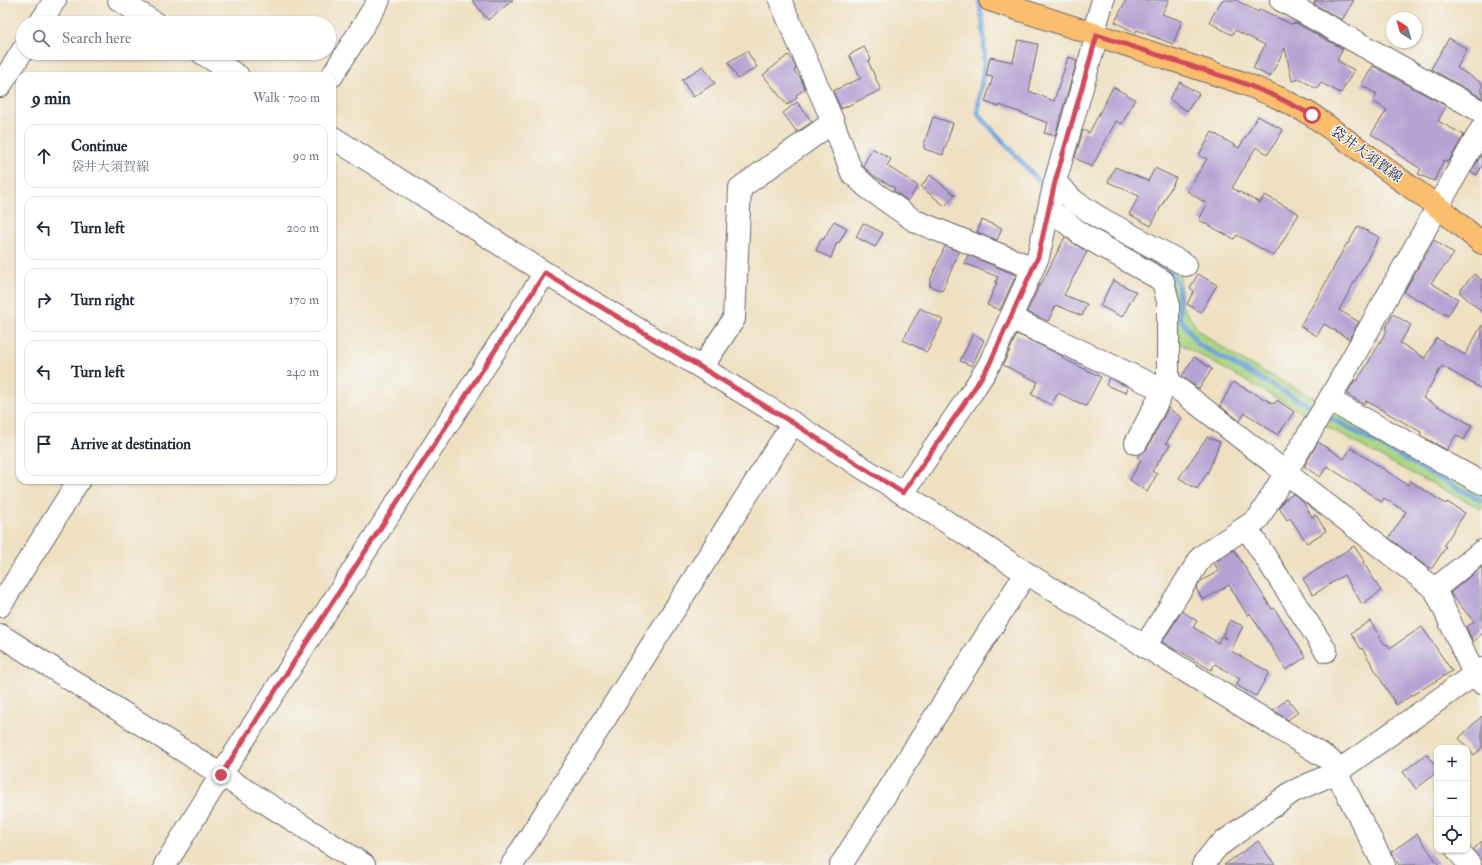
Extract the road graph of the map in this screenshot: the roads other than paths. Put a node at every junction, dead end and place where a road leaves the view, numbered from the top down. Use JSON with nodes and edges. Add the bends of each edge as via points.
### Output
{"nodes":[{"id":1,"x":55,"y":0,"type":"edge"},
{"id":2,"x":119,"y":0,"type":"edge"},
{"id":3,"x":379,"y":0,"type":"edge"},
{"id":4,"x":780,"y":0,"type":"edge"},
{"id":5,"x":1103,"y":0,"type":"edge"},
{"id":6,"x":1281,"y":0,"type":"edge"},
{"id":7,"x":992,"y":1,"type":"edge"},
{"id":8,"x":45,"y":16,"type":"edge"},
{"id":9,"x":144,"y":16,"type":"edge"},
{"id":10,"x":1095,"y":35,"type":"junction"},
{"id":11,"x":17,"y":60,"type":"edge"},
{"id":12,"x":213,"y":60,"type":"edge"},
{"id":13,"x":232,"y":72,"type":"edge"},
{"id":14,"x":334,"y":72,"type":"edge"},
{"id":15,"x":0,"y":86,"type":"edge"},
{"id":16,"x":1482,"y":112,"type":"edge"},
{"id":17,"x":833,"y":122,"type":"junction"},
{"id":18,"x":1482,"y":128,"type":"edge"},
{"id":19,"x":336,"y":139,"type":"edge"},
{"id":20,"x":1055,"y":182,"type":"junction"},
{"id":21,"x":1438,"y":207,"type":"junction"},
{"id":22,"x":1049,"y":209,"type":"junction"},
{"id":23,"x":1482,"y":243,"type":"edge"},
{"id":24,"x":1186,"y":265,"type":"dead end"},
{"id":25,"x":1033,"y":268,"type":"junction"},
{"id":26,"x":545,"y":273,"type":"junction"},
{"id":27,"x":1011,"y":318,"type":"junction"},
{"id":28,"x":702,"y":368,"type":"junction"},
{"id":29,"x":1166,"y":386,"type":"junction"},
{"id":30,"x":1329,"y":400,"type":"junction"},
{"id":31,"x":793,"y":423,"type":"junction"},
{"id":32,"x":1136,"y":443,"type":"dead end"},
{"id":33,"x":1286,"y":472,"type":"junction"},
{"id":34,"x":1482,"y":483,"type":"edge"},
{"id":35,"x":76,"y":484,"type":"edge"},
{"id":36,"x":903,"y":493,"type":"junction"},
{"id":37,"x":1246,"y":527,"type":"junction"},
{"id":38,"x":1482,"y":551,"type":"edge"},
{"id":39,"x":1026,"y":573,"type":"junction"},
{"id":40,"x":1435,"y":589,"type":"junction"},
{"id":41,"x":0,"y":606,"type":"edge"},
{"id":42,"x":0,"y":635,"type":"edge"},
{"id":43,"x":1145,"y":646,"type":"junction"},
{"id":44,"x":1326,"y":651,"type":"dead end"},
{"id":45,"x":1479,"y":675,"type":"edge"},
{"id":46,"x":1337,"y":772,"type":"junction"},
{"id":47,"x":221,"y":775,"type":"junction"},
{"id":48,"x":1460,"y":853,"type":"edge"},
{"id":49,"x":165,"y":865,"type":"edge"},
{"id":50,"x":364,"y":865,"type":"edge"},
{"id":51,"x":512,"y":865,"type":"edge"},
{"id":52,"x":841,"y":865,"type":"edge"},
{"id":53,"x":1203,"y":865,"type":"edge"},
{"id":54,"x":1384,"y":865,"type":"edge"},
{"id":55,"x":1470,"y":865,"type":"edge"}],
"edges":[{"from":1,"to":8,"type":"street"},
{"from":2,"to":9,"type":"street"},
{"from":3,"to":14,"type":"street"},
{"from":4,"to":17,"type":"street"},
{"from":5,"to":10,"type":"street"},
{"from":6,"to":16,"type":"street"},
{"from":7,"to":10,"type":"main road","name":"袋井大須賀線"},
{"from":10,"to":20,"type":"street"},
{"from":10,"to":21,"type":"main road","name":"袋井大須賀線","via":[[1243,83],[1277,97],[1312,115]]},
{"from":11,"to":15,"type":"street"},
{"from":12,"to":13,"type":"street"},
{"from":17,"to":25,"type":"street","via":[[852,173],[868,188],[915,221]]},
{"from":17,"to":28,"type":"street","via":[[740,188],[734,320]]},
{"from":18,"to":21,"type":"street"},
{"from":19,"to":26,"type":"street"},
{"from":20,"to":22,"type":"street"},
{"from":20,"to":24,"type":"street","via":[[1074,201],[1098,217]]},
{"from":21,"to":23,"type":"main road","name":"袋井大須賀線"},
{"from":21,"to":30,"type":"street"},
{"from":22,"to":25,"type":"street"},
{"from":22,"to":29,"type":"street","via":[[1082,234],[1163,280],[1168,302]]},
{"from":25,"to":27,"type":"street"},
{"from":26,"to":28,"type":"street"},
{"from":26,"to":47,"type":"street"},
{"from":27,"to":29,"type":"street"},
{"from":27,"to":36,"type":"street","via":[[989,365]]},
{"from":28,"to":31,"type":"street"},
{"from":29,"to":32,"type":"street"},
{"from":29,"to":33,"type":"street"},
{"from":30,"to":33,"type":"street"},
{"from":30,"to":34,"type":"street"},
{"from":31,"to":36,"type":"street"},
{"from":31,"to":51,"type":"street"},
{"from":33,"to":37,"type":"street","via":[[1258,520]]},
{"from":33,"to":40,"type":"street"},
{"from":35,"to":41,"type":"street"},
{"from":36,"to":39,"type":"street"},
{"from":37,"to":43,"type":"street","via":[[1202,556]]},
{"from":37,"to":44,"type":"street"},
{"from":38,"to":40,"type":"street"},
{"from":39,"to":43,"type":"street"},
{"from":39,"to":52,"type":"street"},
{"from":40,"to":45,"type":"street"},
{"from":42,"to":47,"type":"street"},
{"from":43,"to":46,"type":"street","via":[[1330,760]]},
{"from":45,"to":46,"type":"street"},
{"from":46,"to":53,"type":"street","via":[[1292,792],[1218,847]]},
{"from":46,"to":54,"type":"street"},
{"from":47,"to":49,"type":"street"},
{"from":47,"to":50,"type":"street"},
{"from":48,"to":55,"type":"street"}]}
